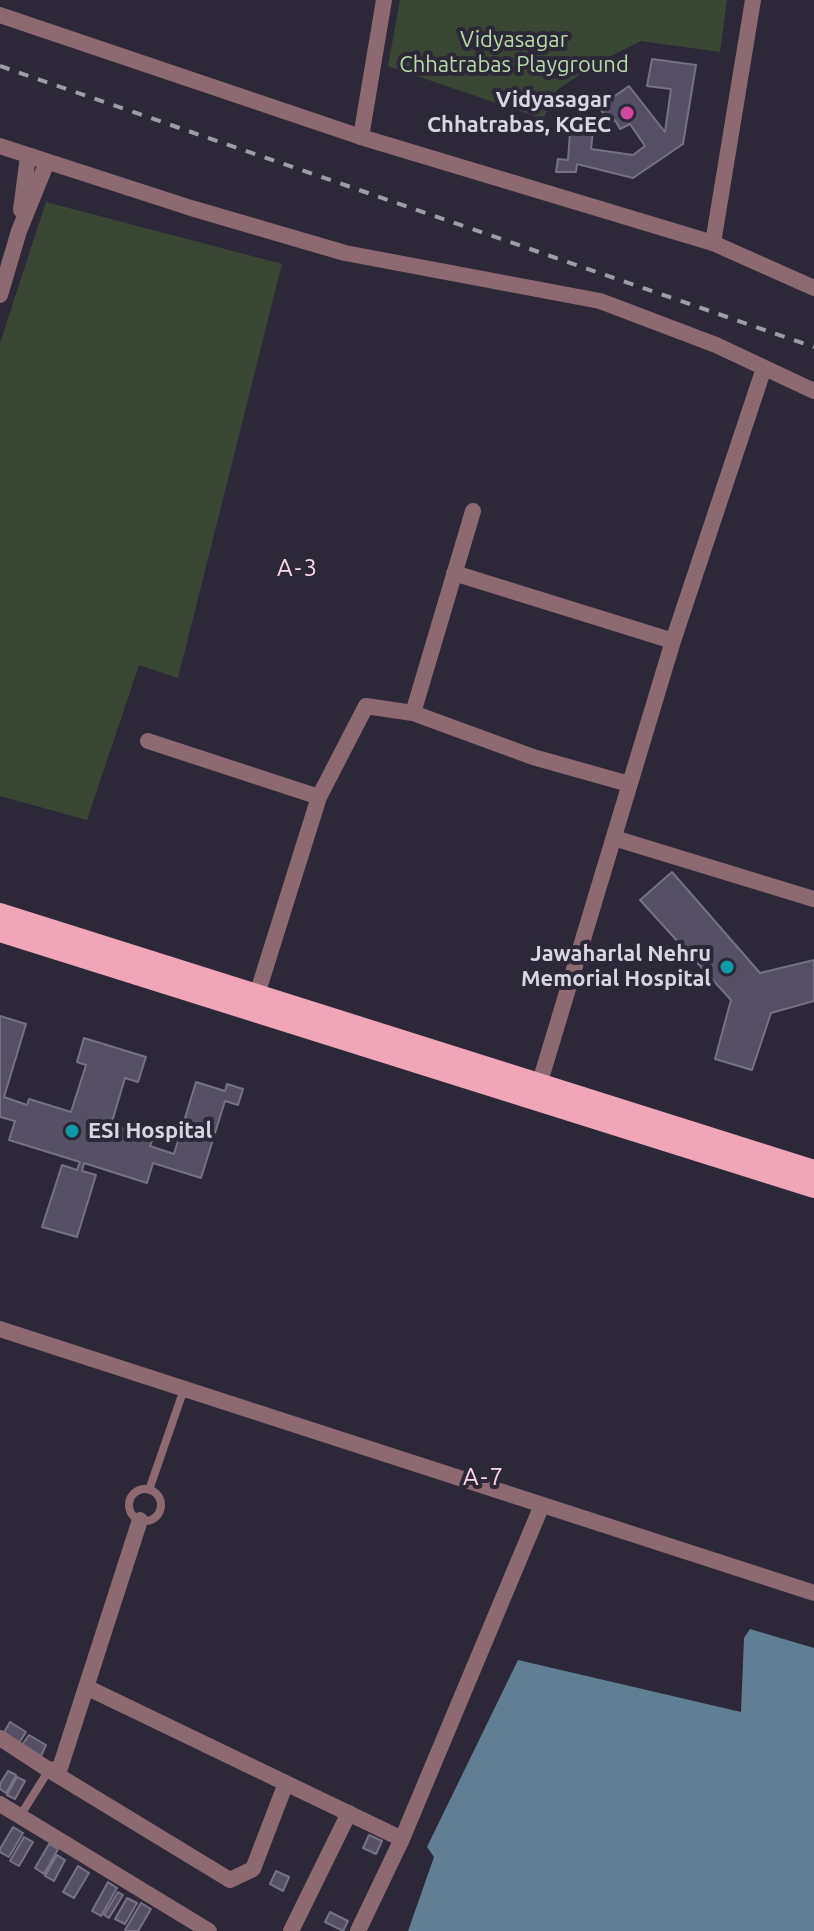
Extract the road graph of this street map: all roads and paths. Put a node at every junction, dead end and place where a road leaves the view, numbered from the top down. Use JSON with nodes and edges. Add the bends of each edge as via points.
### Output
{"nodes":[{"id":1,"x":384,"y":0,"type":"edge"},
{"id":2,"x":753,"y":0,"type":"edge"},
{"id":3,"x":0,"y":15,"type":"edge"},
{"id":4,"x":361,"y":137,"type":"junction"},
{"id":5,"x":0,"y":146,"type":"edge"},
{"id":6,"x":28,"y":156,"type":"junction"},
{"id":7,"x":47,"y":162,"type":"junction"},
{"id":8,"x":19,"y":231,"type":"junction"},
{"id":9,"x":713,"y":243,"type":"junction"},
{"id":10,"x":814,"y":288,"type":"edge"},
{"id":11,"x":0,"y":295,"type":"edge"},
{"id":12,"x":764,"y":368,"type":"junction"},
{"id":13,"x":814,"y":391,"type":"edge"},
{"id":14,"x":473,"y":511,"type":"dead end"},
{"id":15,"x":454,"y":573,"type":"junction"},
{"id":16,"x":673,"y":641,"type":"junction"},
{"id":17,"x":413,"y":713,"type":"junction"},
{"id":18,"x":148,"y":741,"type":"dead end"},
{"id":19,"x":629,"y":784,"type":"junction"},
{"id":20,"x":319,"y":797,"type":"junction"},
{"id":21,"x":614,"y":838,"type":"junction"},
{"id":22,"x":814,"y":899,"type":"edge"},
{"id":23,"x":0,"y":913,"type":"edge"},
{"id":24,"x":0,"y":932,"type":"edge"},
{"id":25,"x":254,"y":1003,"type":"junction"},
{"id":26,"x":539,"y":1085,"type":"junction"},
{"id":27,"x":814,"y":1170,"type":"edge"},
{"id":28,"x":814,"y":1188,"type":"edge"},
{"id":29,"x":0,"y":1329,"type":"edge"},
{"id":30,"x":184,"y":1389,"type":"junction"},
{"id":31,"x":149,"y":1490,"type":"junction"},
{"id":32,"x":542,"y":1505,"type":"junction"},
{"id":33,"x":140,"y":1520,"type":"junction"},
{"id":34,"x":814,"y":1593,"type":"edge"},
{"id":35,"x":86,"y":1687,"type":"junction"},
{"id":36,"x":0,"y":1738,"type":"edge"},
{"id":37,"x":49,"y":1770,"type":"junction"},
{"id":38,"x":286,"y":1783,"type":"junction"},
{"id":39,"x":0,"y":1804,"type":"edge"},
{"id":40,"x":349,"y":1813,"type":"junction"},
{"id":41,"x":20,"y":1816,"type":"junction"},
{"id":42,"x":402,"y":1839,"type":"junction"},
{"id":43,"x":209,"y":1931,"type":"edge"},
{"id":44,"x":291,"y":1931,"type":"edge"},
{"id":45,"x":358,"y":1931,"type":"edge"}],
"edges":[{"from":1,"to":4,"type":"street"},
{"from":2,"to":9,"type":"street"},
{"from":3,"to":4,"type":"street"},
{"from":4,"to":9,"type":"street"},
{"from":5,"to":6,"type":"street"},
{"from":6,"to":7,"type":"street"},
{"from":6,"to":8,"type":"street"},
{"from":7,"to":8,"type":"street"},
{"from":7,"to":12,"type":"street","via":[[345,253],[600,301]]},
{"from":8,"to":11,"type":"street"},
{"from":9,"to":10,"type":"street"},
{"from":12,"to":13,"type":"street"},
{"from":12,"to":16,"type":"street"},
{"from":14,"to":15,"type":"street"},
{"from":15,"to":16,"type":"street"},
{"from":15,"to":17,"type":"street"},
{"from":16,"to":19,"type":"street"},
{"from":17,"to":19,"type":"street","via":[[533,757]]},
{"from":17,"to":20,"type":"street","via":[[366,706]]},
{"from":18,"to":20,"type":"street"},
{"from":19,"to":21,"type":"street"},
{"from":20,"to":25,"type":"street"},
{"from":21,"to":22,"type":"street"},
{"from":21,"to":26,"type":"street"},
{"from":23,"to":25,"type":"main road"},
{"from":24,"to":25,"type":"main road"},
{"from":25,"to":26,"type":"main road"},
{"from":25,"to":28,"type":"main road"},
{"from":26,"to":27,"type":"main road"},
{"from":29,"to":30,"type":"street"},
{"from":30,"to":31,"type":"lane"},
{"from":30,"to":32,"type":"street"},
{"from":31,"to":33,"type":"lane","via":[[159,1498],[160,1508],[150,1520]]},
{"from":31,"to":33,"type":"lane","via":[[136,1491],[130,1499],[131,1514]]},
{"from":32,"to":34,"type":"street"},
{"from":32,"to":42,"type":"street"},
{"from":33,"to":35,"type":"street"},
{"from":35,"to":37,"type":"street","via":[[60,1768]]},
{"from":35,"to":38,"type":"street"},
{"from":36,"to":37,"type":"street"},
{"from":37,"to":38,"type":"street","via":[[230,1880],[253,1869]]},
{"from":37,"to":41,"type":"lane"},
{"from":38,"to":40,"type":"street"},
{"from":39,"to":41,"type":"street"},
{"from":40,"to":42,"type":"street"},
{"from":40,"to":44,"type":"street"},
{"from":41,"to":43,"type":"street"},
{"from":42,"to":45,"type":"street"}]}
